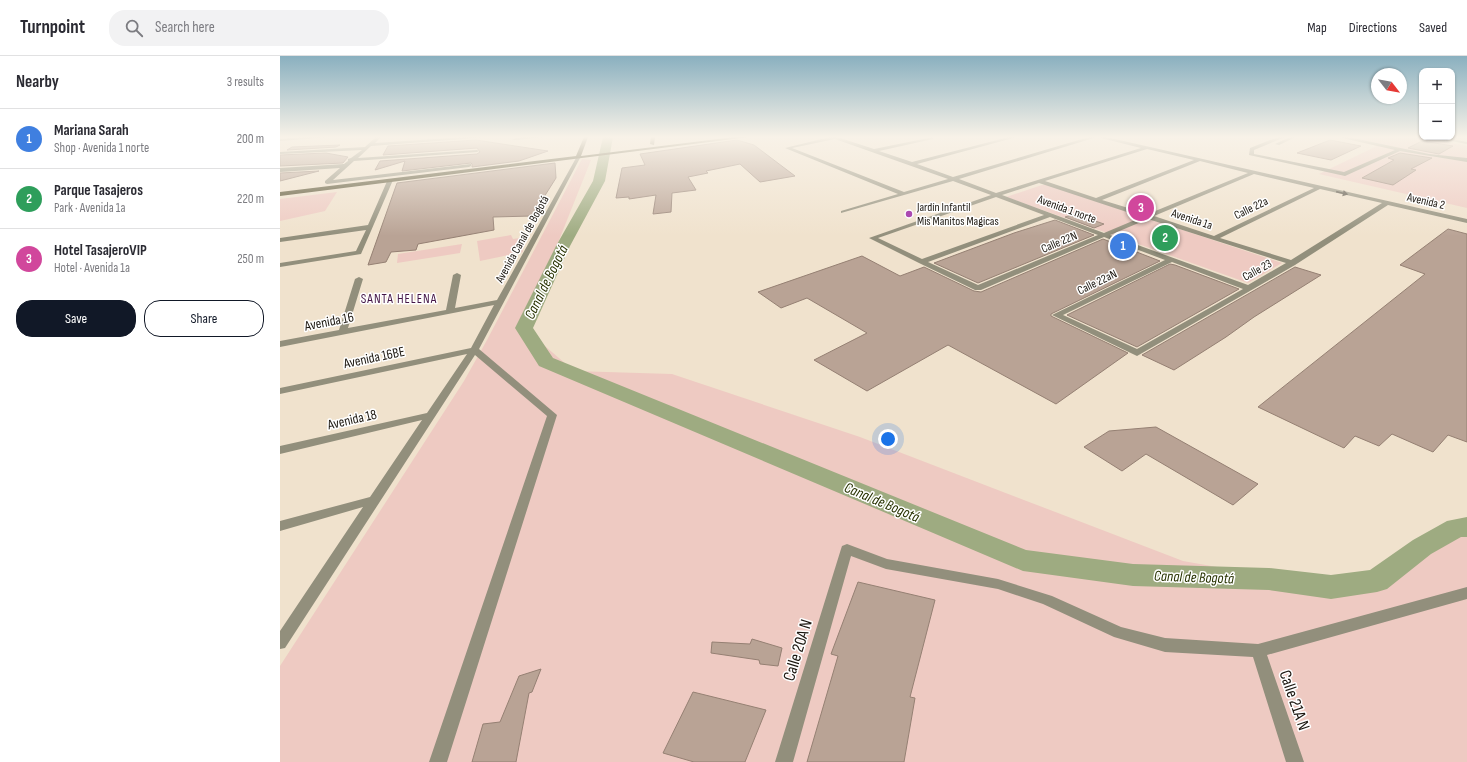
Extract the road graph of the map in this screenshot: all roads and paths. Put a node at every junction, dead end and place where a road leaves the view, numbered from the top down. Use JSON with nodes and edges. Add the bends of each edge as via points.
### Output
{"nodes":[{"id":1,"x":339,"y":170,"type":"edge"},
{"id":2,"x":340,"y":170,"type":"edge"},
{"id":3,"x":434,"y":170,"type":"edge"},
{"id":4,"x":437,"y":170,"type":"edge"},
{"id":5,"x":468,"y":170,"type":"edge"},
{"id":6,"x":575,"y":170,"type":"edge"},
{"id":7,"x":843,"y":170,"type":"edge"},
{"id":8,"x":927,"y":170,"type":"edge"},
{"id":9,"x":986,"y":170,"type":"edge"},
{"id":10,"x":1078,"y":170,"type":"edge"},
{"id":11,"x":1173,"y":170,"type":"edge"},
{"id":12,"x":1245,"y":170,"type":"edge"},
{"id":13,"x":1267,"y":170,"type":"edge"},
{"id":14,"x":1325,"y":170,"type":"edge"},
{"id":15,"x":1354,"y":170,"type":"edge"},
{"id":16,"x":1254,"y":172,"type":"junction"},
{"id":17,"x":390,"y":180,"type":"junction"},
{"id":18,"x":953,"y":180,"type":"junction"},
{"id":19,"x":1041,"y":182,"type":"junction"},
{"id":20,"x":322,"y":184,"type":"junction"},
{"id":21,"x":1320,"y":187,"type":"junction"},
{"id":22,"x":280,"y":189,"type":"edge"},
{"id":23,"x":318,"y":189,"type":"junction"},
{"id":24,"x":280,"y":194,"type":"edge"},
{"id":25,"x":904,"y":194,"type":"junction"},
{"id":26,"x":996,"y":195,"type":"junction"},
{"id":27,"x":1096,"y":200,"type":"junction"},
{"id":28,"x":1387,"y":203,"type":"junction"},
{"id":29,"x":842,"y":212,"type":"dead end"},
{"id":30,"x":1467,"y":214,"type":"edge"},
{"id":31,"x":1050,"y":215,"type":"junction"},
{"id":32,"x":1149,"y":217,"type":"junction"},
{"id":33,"x":1467,"y":221,"type":"edge"},
{"id":34,"x":370,"y":228,"type":"junction"},
{"id":35,"x":1105,"y":235,"type":"junction"},
{"id":36,"x":1214,"y":238,"type":"junction"},
{"id":37,"x":280,"y":240,"type":"edge"},
{"id":38,"x":1171,"y":260,"type":"junction"},
{"id":39,"x":921,"y":262,"type":"junction"},
{"id":40,"x":1292,"y":263,"type":"junction"},
{"id":41,"x":280,"y":265,"type":"edge"},
{"id":42,"x":457,"y":275,"type":"dead end"},
{"id":43,"x":359,"y":279,"type":"dead end"},
{"id":44,"x":1248,"y":288,"type":"junction"},
{"id":45,"x":500,"y":302,"type":"junction"},
{"id":46,"x":450,"y":311,"type":"junction"},
{"id":47,"x":343,"y":332,"type":"junction"},
{"id":48,"x":280,"y":344,"type":"edge"},
{"id":49,"x":474,"y":350,"type":"junction"},
{"id":50,"x":1137,"y":353,"type":"joint"},
{"id":51,"x":280,"y":391,"type":"edge"},
{"id":52,"x":431,"y":415,"type":"junction"},
{"id":53,"x":280,"y":450,"type":"edge"},
{"id":54,"x":374,"y":500,"type":"junction"},
{"id":55,"x":280,"y":526,"type":"edge"},
{"id":56,"x":1465,"y":596,"type":"edge"},
{"id":57,"x":280,"y":643,"type":"edge"},
{"id":58,"x":1258,"y":651,"type":"junction"},
{"id":59,"x":438,"y":762,"type":"edge"},
{"id":60,"x":784,"y":762,"type":"edge"},
{"id":61,"x":1295,"y":762,"type":"edge"}],
"edges":[{"from":1,"to":20,"type":"street"},
{"from":2,"to":3,"type":"street","via":[[327,182]]},
{"from":4,"to":20,"type":"main road"},
{"from":5,"to":17,"type":"main road"},
{"from":6,"to":45,"type":"street","name":"Avenida Canal de Bogotá"},
{"from":7,"to":25,"type":"street"},
{"from":8,"to":18,"type":"street","name":"Avenida 1 norte"},
{"from":9,"to":18,"type":"street"},
{"from":10,"to":19,"type":"street"},
{"from":11,"to":27,"type":"street"},
{"from":12,"to":16,"type":"street","name":"Avenida 2"},
{"from":13,"to":30,"type":"street","name":"Avenida 2"},
{"from":14,"to":15,"type":"street","via":[[1345,174]]},
{"from":16,"to":21,"type":"street","name":"Avenida 2"},
{"from":16,"to":32,"type":"street","name":"Calle 22N"},
{"from":17,"to":23,"type":"main road"},
{"from":17,"to":34,"type":"street"},
{"from":18,"to":25,"type":"street"},
{"from":18,"to":26,"type":"street","name":"Avenida 1 norte"},
{"from":19,"to":26,"type":"street"},
{"from":19,"to":27,"type":"street","name":"Avenida 1a"},
{"from":20,"to":22,"type":"main road"},
{"from":20,"to":23,"type":"street"},
{"from":21,"to":28,"type":"street","name":"Avenida 2","one_way":true},
{"from":21,"to":36,"type":"street","name":"Calle 22a"},
{"from":23,"to":24,"type":"main road"},
{"from":25,"to":29,"type":"street"},
{"from":26,"to":31,"type":"street","name":"Avenida 1 norte"},
{"from":26,"to":39,"type":"street","via":[[872,238]]},
{"from":27,"to":32,"type":"street","name":"Avenida 1a"},
{"from":28,"to":33,"type":"street","name":"Avenida 2"},
{"from":28,"to":40,"type":"street","name":"Calle 23"},
{"from":31,"to":35,"type":"street","name":"Avenida 1 norte"},
{"from":31,"to":39,"type":"street"},
{"from":32,"to":35,"type":"street","name":"Calle 22N"},
{"from":32,"to":36,"type":"street","name":"Avenida 1a"},
{"from":34,"to":37,"type":"street"},
{"from":34,"to":41,"type":"street","via":[[359,253]]},
{"from":35,"to":38,"type":"street","name":"Avenida 1 norte"},
{"from":35,"to":39,"type":"street","name":"Calle 22N","via":[[978,288]]},
{"from":36,"to":40,"type":"street","name":"Avenida 1a"},
{"from":38,"to":44,"type":"street","name":"Avenida 1 norte"},
{"from":38,"to":50,"type":"street","name":"Calle 22aN","via":[[1056,315]]},
{"from":40,"to":44,"type":"street","name":"Calle 23"},
{"from":42,"to":46,"type":"street"},
{"from":43,"to":47,"type":"street"},
{"from":44,"to":50,"type":"street","name":"Calle 23"},
{"from":45,"to":46,"type":"street","name":"Avenida 16"},
{"from":45,"to":49,"type":"street","name":"Avenida Canal de Bogotá"},
{"from":46,"to":47,"type":"street","name":"Avenida 16"},
{"from":47,"to":48,"type":"street","name":"Avenida 16"},
{"from":49,"to":51,"type":"street","name":"Avenida 16BE"},
{"from":49,"to":52,"type":"street","name":"Avenida Canal de Bogotá"},
{"from":49,"to":59,"type":"street","via":[[552,415]]},
{"from":52,"to":53,"type":"street","name":"Avenida 18"},
{"from":52,"to":54,"type":"street","name":"Avenida Canal de Bogotá"},
{"from":54,"to":55,"type":"street"},
{"from":54,"to":57,"type":"street","name":"Avenida Canal de Bogotá"},
{"from":56,"to":58,"type":"street"},
{"from":58,"to":60,"type":"street","name":"Calle 20A N","via":[[1165,645],[1119,633],[1047,600],[998,584],[886,564],[847,549]]},
{"from":58,"to":61,"type":"street","name":"Calle 21A N"}]}
